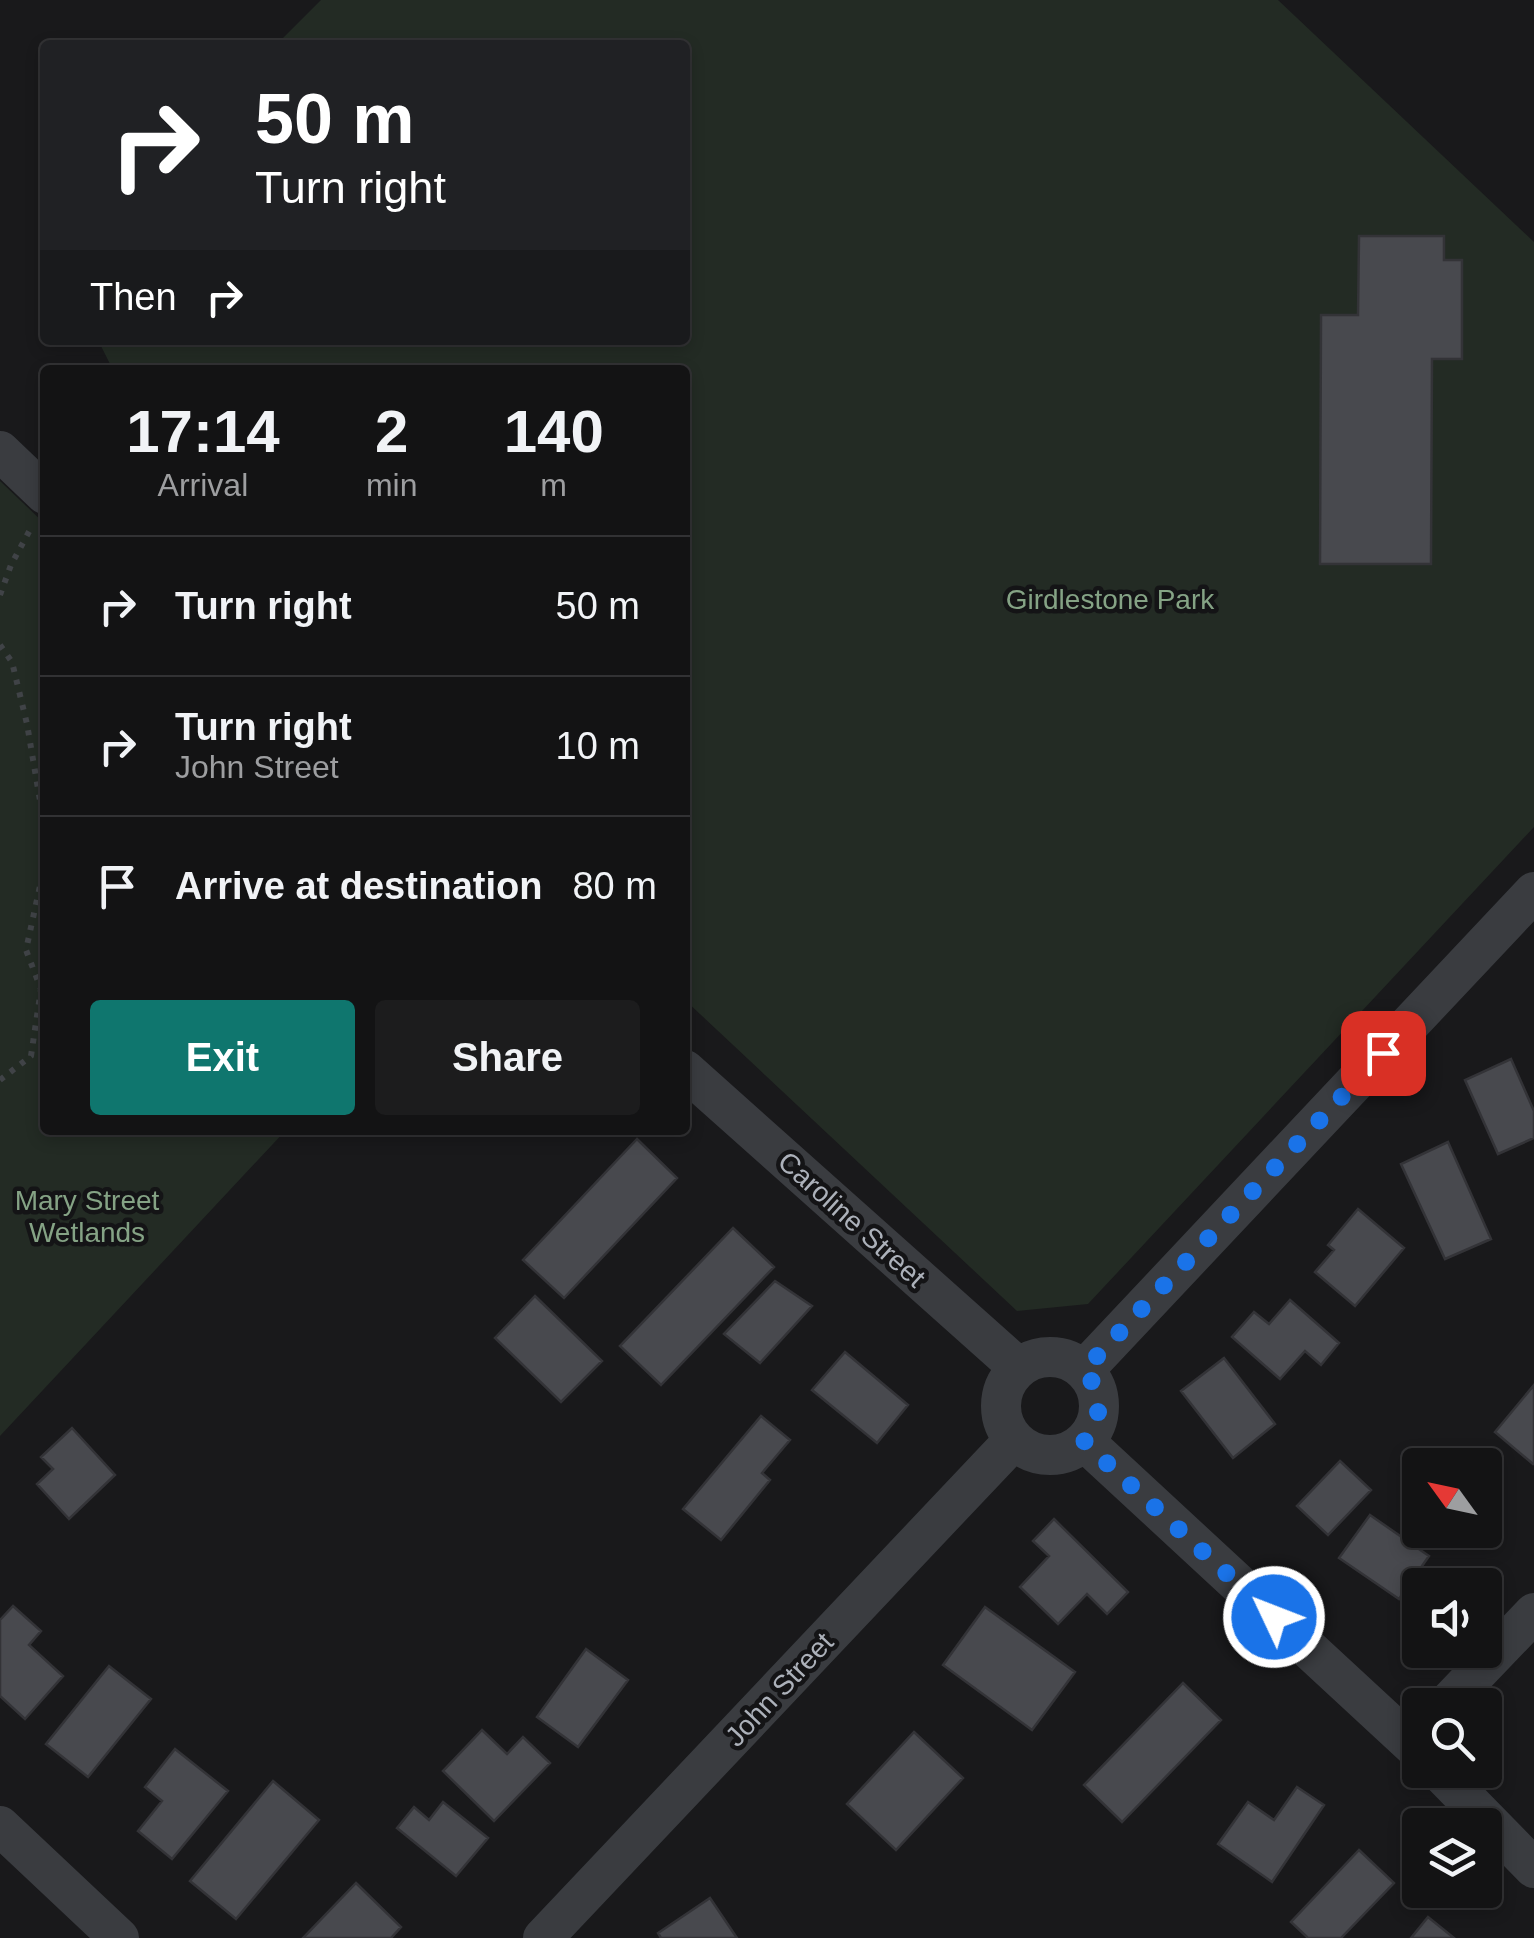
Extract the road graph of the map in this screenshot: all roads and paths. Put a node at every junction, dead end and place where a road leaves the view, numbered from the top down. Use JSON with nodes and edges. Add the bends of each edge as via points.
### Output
{"nodes":[{"id":1,"x":0,"y":451,"type":"edge"},
{"id":2,"x":40,"y":505,"type":"edge"},
{"id":3,"x":40,"y":508,"type":"edge"},
{"id":4,"x":0,"y":595,"type":"edge"},
{"id":5,"x":0,"y":645,"type":"edge"},
{"id":6,"x":40,"y":801,"type":"edge"},
{"id":7,"x":40,"y":886,"type":"edge"},
{"id":8,"x":1534,"y":892,"type":"edge"},
{"id":9,"x":34,"y":913,"type":"junction"},
{"id":10,"x":40,"y":918,"type":"edge"},
{"id":11,"x":40,"y":981,"type":"edge"},
{"id":12,"x":40,"y":1007,"type":"edge"},
{"id":13,"x":690,"y":1074,"type":"edge"},
{"id":14,"x":0,"y":1080,"type":"edge"},
{"id":15,"x":1019,"y":1368,"type":"junction"},
{"id":16,"x":1084,"y":1370,"type":"junction"},
{"id":17,"x":1014,"y":1440,"type":"junction"},
{"id":18,"x":1084,"y":1442,"type":"junction"},
{"id":19,"x":1534,"y":1613,"type":"edge"},
{"id":20,"x":1462,"y":1688,"type":"edge"},
{"id":21,"x":1402,"y":1731,"type":"edge"},
{"id":22,"x":1459,"y":1788,"type":"edge"},
{"id":23,"x":0,"y":1826,"type":"edge"},
{"id":24,"x":1534,"y":1868,"type":"edge"},
{"id":25,"x":119,"y":1938,"type":"edge"},
{"id":26,"x":543,"y":1938,"type":"edge"}],
"edges":[{"from":1,"to":2,"type":"street"},
{"from":3,"to":4,"type":"path"},
{"from":5,"to":6,"type":"path","via":[[12,662]]},
{"from":7,"to":9,"type":"path"},
{"from":8,"to":16,"type":"street"},
{"from":9,"to":10,"type":"path"},
{"from":9,"to":11,"type":"path","via":[[26,950]]},
{"from":12,"to":14,"type":"path","via":[[32,1056]]},
{"from":13,"to":15,"type":"street","name":"Caroline Street"},
{"from":15,"to":16,"type":"street","via":[[1045,1356]]},
{"from":15,"to":17,"type":"street","via":[[1000,1403]]},
{"from":16,"to":18,"type":"street","via":[[1099,1398]]},
{"from":17,"to":18,"type":"street","via":[[1056,1455]]},
{"from":17,"to":26,"type":"street","name":"John Street"},
{"from":18,"to":21,"type":"street"},
{"from":19,"to":20,"type":"street"},
{"from":22,"to":24,"type":"street"},
{"from":23,"to":25,"type":"street"}]}
